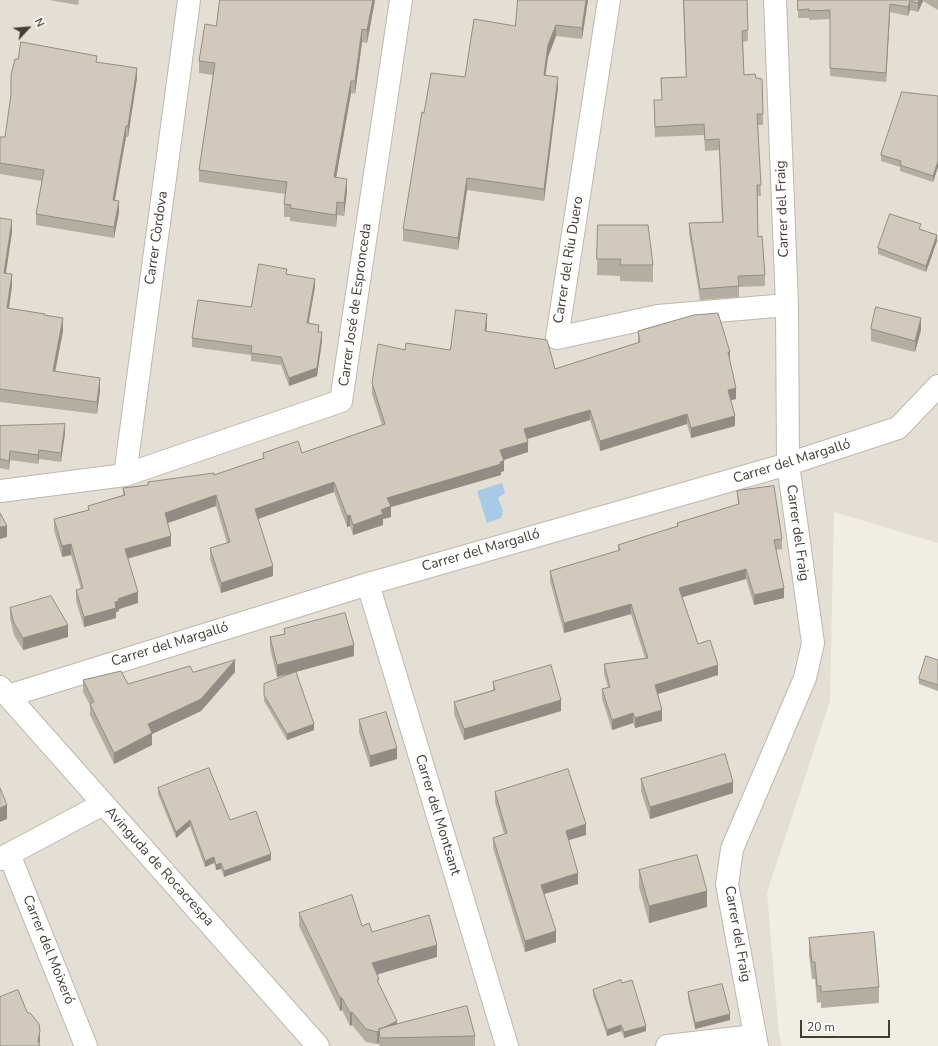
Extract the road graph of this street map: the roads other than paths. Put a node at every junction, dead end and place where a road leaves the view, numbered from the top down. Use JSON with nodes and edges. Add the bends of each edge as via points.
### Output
{"nodes":[{"id":1,"x":189,"y":0,"type":"edge"},
{"id":2,"x":401,"y":0,"type":"edge"},
{"id":3,"x":609,"y":0,"type":"edge"},
{"id":4,"x":776,"y":0,"type":"edge"},
{"id":5,"x":787,"y":305,"type":"junction"},
{"id":6,"x":938,"y":386,"type":"edge"},
{"id":7,"x":788,"y":464,"type":"junction"},
{"id":8,"x":125,"y":475,"type":"junction"},
{"id":9,"x":0,"y":491,"type":"edge"},
{"id":10,"x":368,"y":584,"type":"junction"},
{"id":11,"x":4,"y":692,"type":"edge"},
{"id":12,"x":103,"y":804,"type":"junction"},
{"id":13,"x":5,"y":856,"type":"edge"},
{"id":14,"x":756,"y":1041,"type":"edge"},
{"id":15,"x":86,"y":1046,"type":"edge"},
{"id":16,"x":318,"y":1046,"type":"edge"},
{"id":17,"x":507,"y":1046,"type":"edge"},
{"id":18,"x":667,"y":1046,"type":"edge"}],
"edges":[{"from":1,"to":8,"type":"street","name":"Carrer Còrdova"},
{"from":2,"to":8,"type":"street","name":"Carrer José de Espronceda","via":[[341,401]]},
{"from":3,"to":5,"type":"street","name":"Carrer del Riu Duero","via":[[557,338],[658,316]]},
{"from":4,"to":5,"type":"street","name":"Carrer del Fraig"},
{"from":5,"to":7,"type":"street","name":"Carrer del Fraig"},
{"from":6,"to":7,"type":"street","name":"Carrer del Margalló","via":[[898,428]]},
{"from":7,"to":10,"type":"street","name":"Carrer del Margalló"},
{"from":7,"to":14,"type":"street","name":"Carrer del Fraig","via":[[813,643],[805,678],[732,849],[727,884]]},
{"from":8,"to":9,"type":"street","name":"Carrer José de Espronceda"},
{"from":10,"to":11,"type":"street","name":"Carrer del Margalló"},
{"from":10,"to":17,"type":"street","name":"Carrer del Montsant"},
{"from":11,"to":12,"type":"street","name":"Avinguda de Rocacrespa"},
{"from":12,"to":13,"type":"street"},
{"from":12,"to":16,"type":"street","name":"Avinguda de Rocacrespa"},
{"from":13,"to":15,"type":"street","name":"Carrer del Moixeró"},
{"from":14,"to":18,"type":"street"}]}
